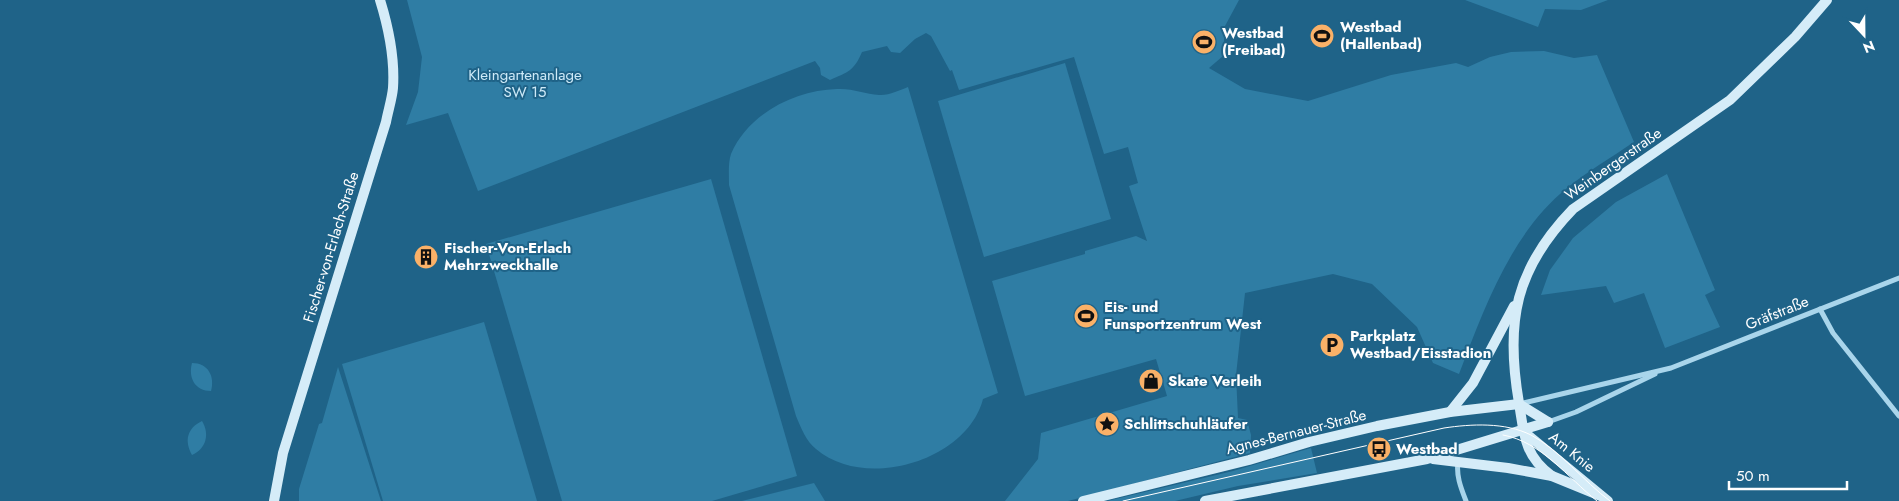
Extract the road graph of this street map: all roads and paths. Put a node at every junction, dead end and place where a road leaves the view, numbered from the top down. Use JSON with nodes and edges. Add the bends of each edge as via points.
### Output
{"nodes":[{"id":1,"x":380,"y":0,"type":"edge"},
{"id":2,"x":1827,"y":0,"type":"edge"},
{"id":3,"x":1899,"y":278,"type":"edge"},
{"id":4,"x":1518,"y":297,"type":"junction"},
{"id":5,"x":1820,"y":310,"type":"junction"},
{"id":6,"x":1663,"y":370,"type":"junction"},
{"id":7,"x":1519,"y":404,"type":"junction"},
{"id":8,"x":1450,"y":412,"type":"junction"},
{"id":9,"x":1899,"y":416,"type":"edge"},
{"id":10,"x":1548,"y":422,"type":"junction"},
{"id":11,"x":1523,"y":431,"type":"junction"},
{"id":12,"x":1427,"y":459,"type":"junction"},
{"id":13,"x":1458,"y":462,"type":"junction"},
{"id":14,"x":1552,"y":476,"type":"junction"},
{"id":15,"x":1605,"y":498,"type":"edge"},
{"id":16,"x":274,"y":501,"type":"edge"},
{"id":17,"x":1082,"y":501,"type":"edge"},
{"id":18,"x":1205,"y":501,"type":"edge"},
{"id":19,"x":1466,"y":501,"type":"edge"}],
"edges":[{"from":1,"to":16,"type":"main road","name":"Fischer-von-Erlach-Straße","via":[[393,54],[393,90],[386,122],[283,453]]},
{"from":2,"to":4,"type":"main road","name":"Weinbergerstraße","via":[[1795,37],[1730,100],[1573,209],[1540,247]]},
{"from":3,"to":5,"type":"street","name":"Gräfstraße"},
{"from":4,"to":7,"type":"main road","name":"Weinbergerstraße","via":[[1513,342]]},
{"from":4,"to":8,"type":"main road","via":[[1473,383]]},
{"from":5,"to":6,"type":"street","name":"Gräfstraße"},
{"from":5,"to":9,"type":"street","via":[[1833,333]]},
{"from":6,"to":7,"type":"street","name":"Gräfstraße"},
{"from":6,"to":10,"type":"street","name":"Gräfstraße","via":[[1581,410]]},
{"from":7,"to":8,"type":"main road","name":"Agnes-Bernauer-Straße"},
{"from":7,"to":10,"type":"main road","name":"Am Knie"},
{"from":7,"to":11,"type":"main road","name":"Weinbergerstraße"},
{"from":8,"to":17,"type":"main road","name":"Agnes-Bernauer-Straße","via":[[1309,442]]},
{"from":10,"to":11,"type":"main road"},
{"from":11,"to":12,"type":"main road"},
{"from":11,"to":14,"type":"main road","name":"Weinbergerstraße","via":[[1534,460]]},
{"from":11,"to":15,"type":"main road","name":"Am Knie"},
{"from":12,"to":13,"type":"main road"},
{"from":12,"to":18,"type":"main road"},
{"from":13,"to":14,"type":"main road","name":"Am Knie"},
{"from":13,"to":19,"type":"street","via":[[1458,477]]},
{"from":14,"to":15,"type":"main road","name":"Am Knie"}]}
